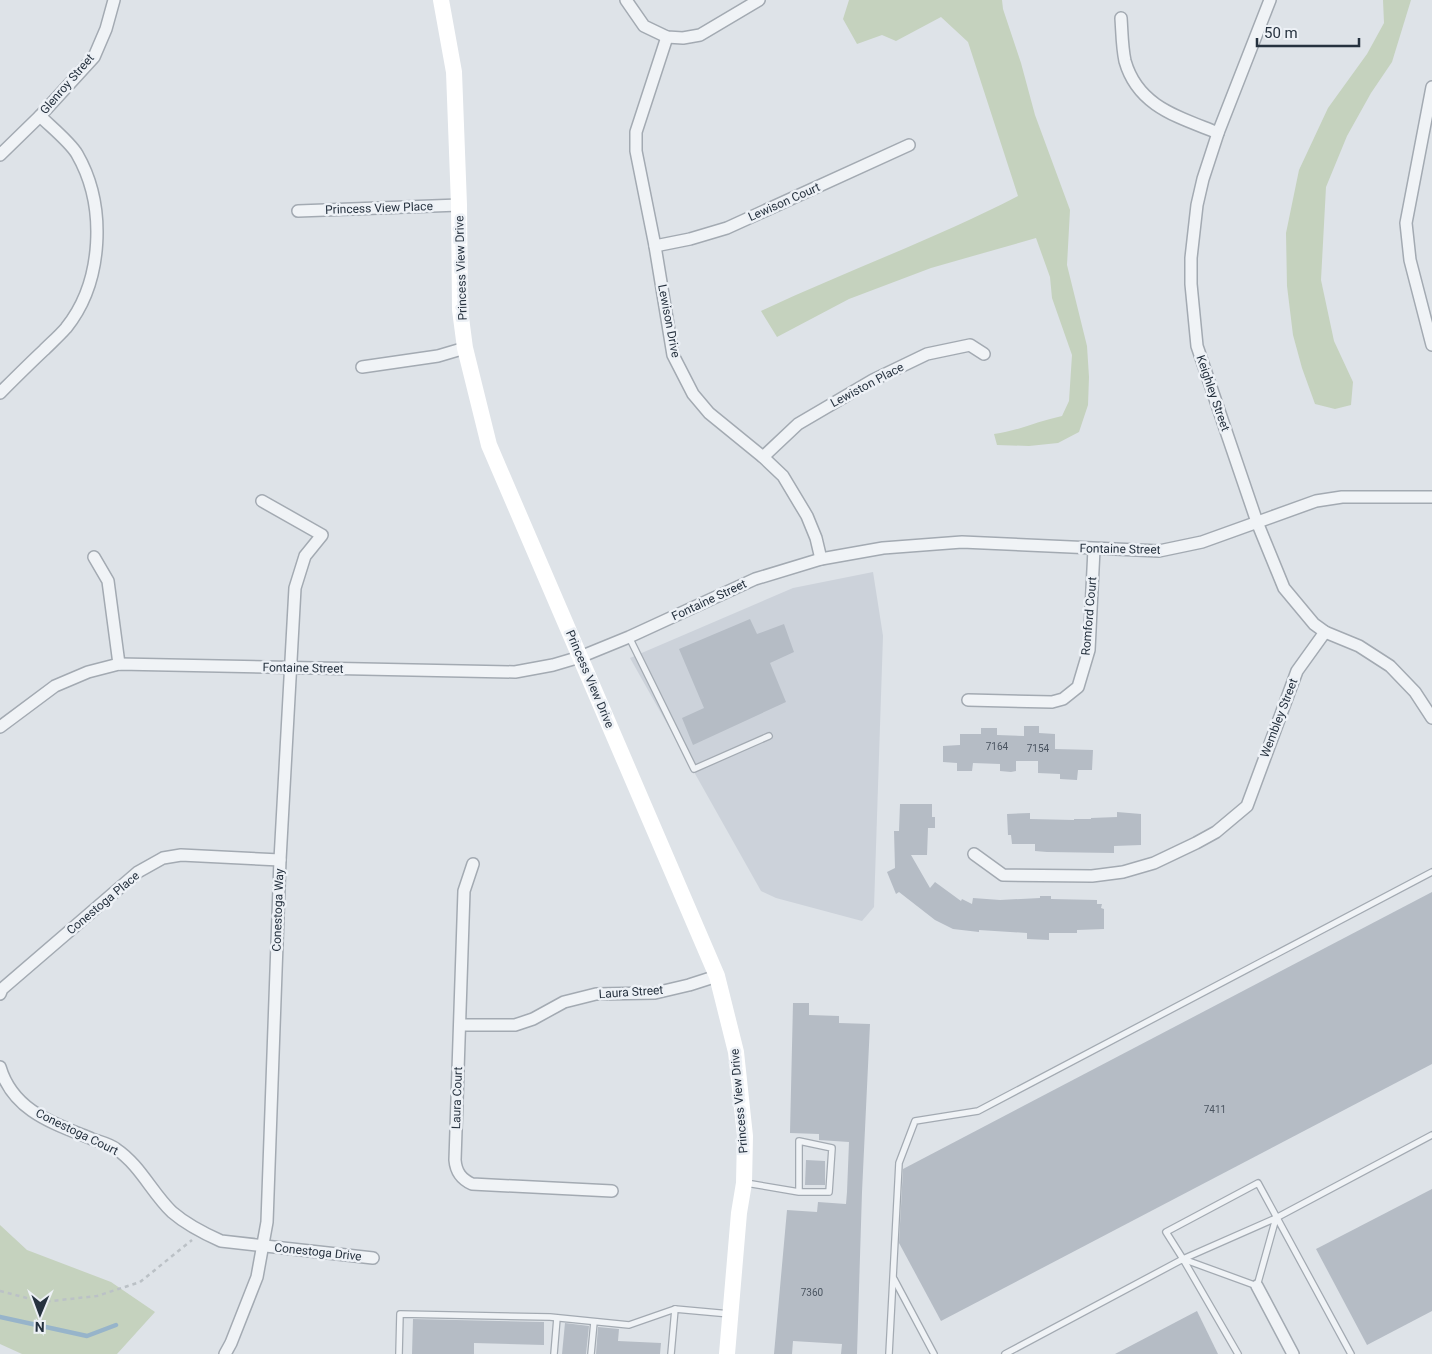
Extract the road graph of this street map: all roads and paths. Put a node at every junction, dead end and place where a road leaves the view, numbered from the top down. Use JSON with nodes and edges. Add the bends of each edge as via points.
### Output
{"nodes":[{"id":1,"x":114,"y":0,"type":"edge"},
{"id":2,"x":441,"y":0,"type":"edge"},
{"id":3,"x":626,"y":0,"type":"edge"},
{"id":4,"x":759,"y":0,"type":"edge"},
{"id":5,"x":1270,"y":0,"type":"edge"},
{"id":6,"x":1121,"y":18,"type":"dead end"},
{"id":7,"x":667,"y":37,"type":"junction"},
{"id":8,"x":1432,"y":86,"type":"edge"},
{"id":9,"x":40,"y":116,"type":"junction"},
{"id":10,"x":1218,"y":133,"type":"junction"},
{"id":11,"x":909,"y":145,"type":"dead end"},
{"id":12,"x":0,"y":155,"type":"edge"},
{"id":13,"x":459,"y":206,"type":"junction"},
{"id":14,"x":298,"y":211,"type":"dead end"},
{"id":15,"x":655,"y":246,"type":"junction"},
{"id":16,"x":1432,"y":345,"type":"edge"},
{"id":17,"x":465,"y":348,"type":"junction"},
{"id":18,"x":984,"y":354,"type":"dead end"},
{"id":19,"x":362,"y":367,"type":"dead end"},
{"id":20,"x":0,"y":392,"type":"edge"},
{"id":21,"x":762,"y":456,"type":"junction"},
{"id":22,"x":1432,"y":497,"type":"edge"},
{"id":23,"x":262,"y":501,"type":"dead end"},
{"id":24,"x":1257,"y":522,"type":"junction"},
{"id":25,"x":1094,"y":549,"type":"junction"},
{"id":26,"x":94,"y":557,"type":"dead end"},
{"id":27,"x":821,"y":559,"type":"junction"},
{"id":28,"x":1326,"y":632,"type":"junction"},
{"id":29,"x":629,"y":637,"type":"junction"},
{"id":30,"x":580,"y":657,"type":"junction"},
{"id":31,"x":119,"y":664,"type":"junction"},
{"id":32,"x":291,"y":668,"type":"junction"},
{"id":33,"x":968,"y":700,"type":"dead end"},
{"id":34,"x":1432,"y":718,"type":"edge"},
{"id":35,"x":0,"y":727,"type":"edge"},
{"id":36,"x":769,"y":736,"type":"dead end"},
{"id":37,"x":974,"y":854,"type":"dead end"},
{"id":38,"x":280,"y":860,"type":"junction"},
{"id":39,"x":474,"y":864,"type":"dead end"},
{"id":40,"x":1432,"y":872,"type":"edge"},
{"id":41,"x":717,"y":976,"type":"junction"},
{"id":42,"x":1,"y":992,"type":"edge"},
{"id":43,"x":460,"y":1024,"type":"junction"},
{"id":44,"x":0,"y":1067,"type":"edge"},
{"id":45,"x":1432,"y":1135,"type":"edge"},
{"id":46,"x":744,"y":1183,"type":"junction"},
{"id":47,"x":612,"y":1191,"type":"dead end"},
{"id":48,"x":799,"y":1192,"type":"junction"},
{"id":49,"x":1276,"y":1218,"type":"junction"},
{"id":50,"x":201,"y":1232,"type":"junction"},
{"id":51,"x":262,"y":1246,"type":"junction"},
{"id":52,"x":373,"y":1258,"type":"dead end"},
{"id":53,"x":1183,"y":1260,"type":"junction"},
{"id":54,"x":893,"y":1277,"type":"junction"},
{"id":55,"x":1257,"y":1286,"type":"junction"},
{"id":56,"x":0,"y":1291,"type":"edge"},
{"id":57,"x":675,"y":1309,"type":"junction"},
{"id":58,"x":730,"y":1314,"type":"junction"},
{"id":59,"x":557,"y":1318,"type":"junction"},
{"id":60,"x":594,"y":1322,"type":"junction"},
{"id":61,"x":224,"y":1354,"type":"edge"},
{"id":62,"x":399,"y":1354,"type":"edge"},
{"id":63,"x":554,"y":1354,"type":"edge"},
{"id":64,"x":591,"y":1354,"type":"edge"},
{"id":65,"x":671,"y":1354,"type":"edge"},
{"id":66,"x":727,"y":1354,"type":"edge"},
{"id":67,"x":889,"y":1354,"type":"edge"},
{"id":68,"x":934,"y":1354,"type":"edge"},
{"id":69,"x":1005,"y":1354,"type":"edge"},
{"id":70,"x":1238,"y":1354,"type":"edge"},
{"id":71,"x":1293,"y":1354,"type":"edge"},
{"id":72,"x":1351,"y":1354,"type":"edge"}],
"edges":[{"from":1,"to":9,"type":"street","name":"Glenroy Street","via":[[94,57]]},
{"from":2,"to":13,"type":"main road","name":"Princess View Drive","via":[[454,72]]},
{"from":3,"to":7,"type":"street","via":[[644,26]]},
{"from":4,"to":7,"type":"street","via":[[700,35]]},
{"from":5,"to":10,"type":"street","name":"Keighley Street"},
{"from":6,"to":10,"type":"street","via":[[1125,60],[1141,92],[1164,111]]},
{"from":7,"to":15,"type":"street","name":"Lewison Drive","via":[[636,132],[636,150]]},
{"from":8,"to":16,"type":"street","via":[[1406,223],[1410,260]]},
{"from":9,"to":12,"type":"street","name":"Glenroy Street"},
{"from":9,"to":20,"type":"street","via":[[76,153],[89,183],[97,232],[94,267],[83,302],[66,328]]},
{"from":10,"to":24,"type":"street","name":"Keighley Street","via":[[1203,179],[1195,222],[1191,258],[1192,312],[1197,346]]},
{"from":11,"to":15,"type":"street","name":"Lewison Court","via":[[727,228]]},
{"from":13,"to":14,"type":"street","name":"Princess View Place"},
{"from":13,"to":17,"type":"main road","name":"Princess View Drive","via":[[460,310]]},
{"from":15,"to":21,"type":"street","name":"Lewison Drive","via":[[673,355],[693,394],[709,413]]},
{"from":17,"to":19,"type":"street","via":[[438,356]]},
{"from":17,"to":30,"type":"main road","name":"Princess View Drive","via":[[489,445]]},
{"from":18,"to":21,"type":"street","name":"Lewiston Place","via":[[970,346],[928,354],[873,380],[798,424]]},
{"from":21,"to":27,"type":"street","name":"Lewison Drive","via":[[783,476],[807,516]]},
{"from":22,"to":24,"type":"street","name":"Fontaine Street","via":[[1329,499]]},
{"from":23,"to":32,"type":"street","name":"Conestoga Way","via":[[322,535],[305,556],[295,588]]},
{"from":24,"to":25,"type":"street","name":"Fontaine Street","via":[[1202,542],[1158,551]]},
{"from":24,"to":28,"type":"street","name":"Keighley Street","via":[[1284,588],[1314,624]]},
{"from":25,"to":27,"type":"street","name":"Fontaine Street","via":[[962,542],[883,548]]},
{"from":25,"to":33,"type":"street","name":"Romford Court","via":[[1089,650],[1078,687],[1063,699],[1052,702]]},
{"from":26,"to":31,"type":"street","via":[[108,580]]},
{"from":27,"to":29,"type":"street","name":"Fontaine Street","via":[[755,579]]},
{"from":28,"to":34,"type":"street","name":"Keighley Street","via":[[1360,646],[1390,666],[1415,692]]},
{"from":28,"to":37,"type":"street","name":"Wembley Street","via":[[1297,671],[1247,806],[1216,832],[1154,862],[1123,872],[1092,876],[1003,875]]},
{"from":29,"to":30,"type":"street","name":"Fontaine Street"},
{"from":29,"to":36,"type":"lane","via":[[694,769]]},
{"from":30,"to":32,"type":"street","name":"Fontaine Street","via":[[515,672]]},
{"from":30,"to":41,"type":"main road","name":"Princess View Drive"},
{"from":31,"to":32,"type":"street","name":"Fontaine Street"},
{"from":31,"to":35,"type":"street","name":"Fontaine Street","via":[[54,686]]},
{"from":32,"to":38,"type":"street","name":"Conestoga Way"},
{"from":38,"to":42,"type":"street","name":"Conestoga Place","via":[[181,855],[163,858],[138,872]]},
{"from":38,"to":51,"type":"street","name":"Conestoga Way","via":[[267,1222]]},
{"from":39,"to":43,"type":"street","name":"Laura Court","via":[[464,891]]},
{"from":40,"to":54,"type":"lane","via":[[978,1111],[915,1121],[899,1163]]},
{"from":41,"to":43,"type":"street","name":"Laura Street","via":[[655,993],[596,994],[564,1002],[515,1025]]},
{"from":41,"to":46,"type":"main road","name":"Princess View Drive","via":[[736,1052],[745,1136]]},
{"from":43,"to":47,"type":"street","name":"Laura Court","via":[[455,1166],[461,1178],[472,1184]]},
{"from":44,"to":50,"type":"street","name":"Conestoga Court","via":[[4,1080],[23,1104],[43,1118],[116,1148],[172,1211]]},
{"from":45,"to":49,"type":"lane"},
{"from":46,"to":48,"type":"lane"},
{"from":46,"to":58,"type":"main road","name":"Princess View Drive"},
{"from":48,"to":48,"type":"lane","via":[[799,1141],[832,1148],[829,1192]]},
{"from":49,"to":53,"type":"lane"},
{"from":49,"to":53,"type":"lane","via":[[1258,1183],[1166,1232]]},
{"from":49,"to":55,"type":"lane"},
{"from":49,"to":72,"type":"lane"},
{"from":50,"to":51,"type":"street","name":"Conestoga Court","via":[[221,1241]]},
{"from":50,"to":56,"type":"path","via":[[140,1282],[97,1296],[42,1302]]},
{"from":51,"to":52,"type":"street","name":"Conestoga Drive"},
{"from":51,"to":61,"type":"street","name":"Conestoga Way","via":[[257,1277]]},
{"from":53,"to":55,"type":"lane"},
{"from":53,"to":69,"type":"lane"},
{"from":53,"to":70,"type":"lane"},
{"from":54,"to":67,"type":"lane"},
{"from":54,"to":68,"type":"lane"},
{"from":55,"to":71,"type":"street"},
{"from":57,"to":58,"type":"lane"},
{"from":57,"to":60,"type":"lane","via":[[629,1325]]},
{"from":57,"to":65,"type":"lane"},
{"from":58,"to":66,"type":"main road","name":"Princess View Drive"},
{"from":59,"to":60,"type":"lane"},
{"from":59,"to":62,"type":"lane","via":[[400,1314]]},
{"from":59,"to":63,"type":"lane"},
{"from":60,"to":64,"type":"lane"}]}
